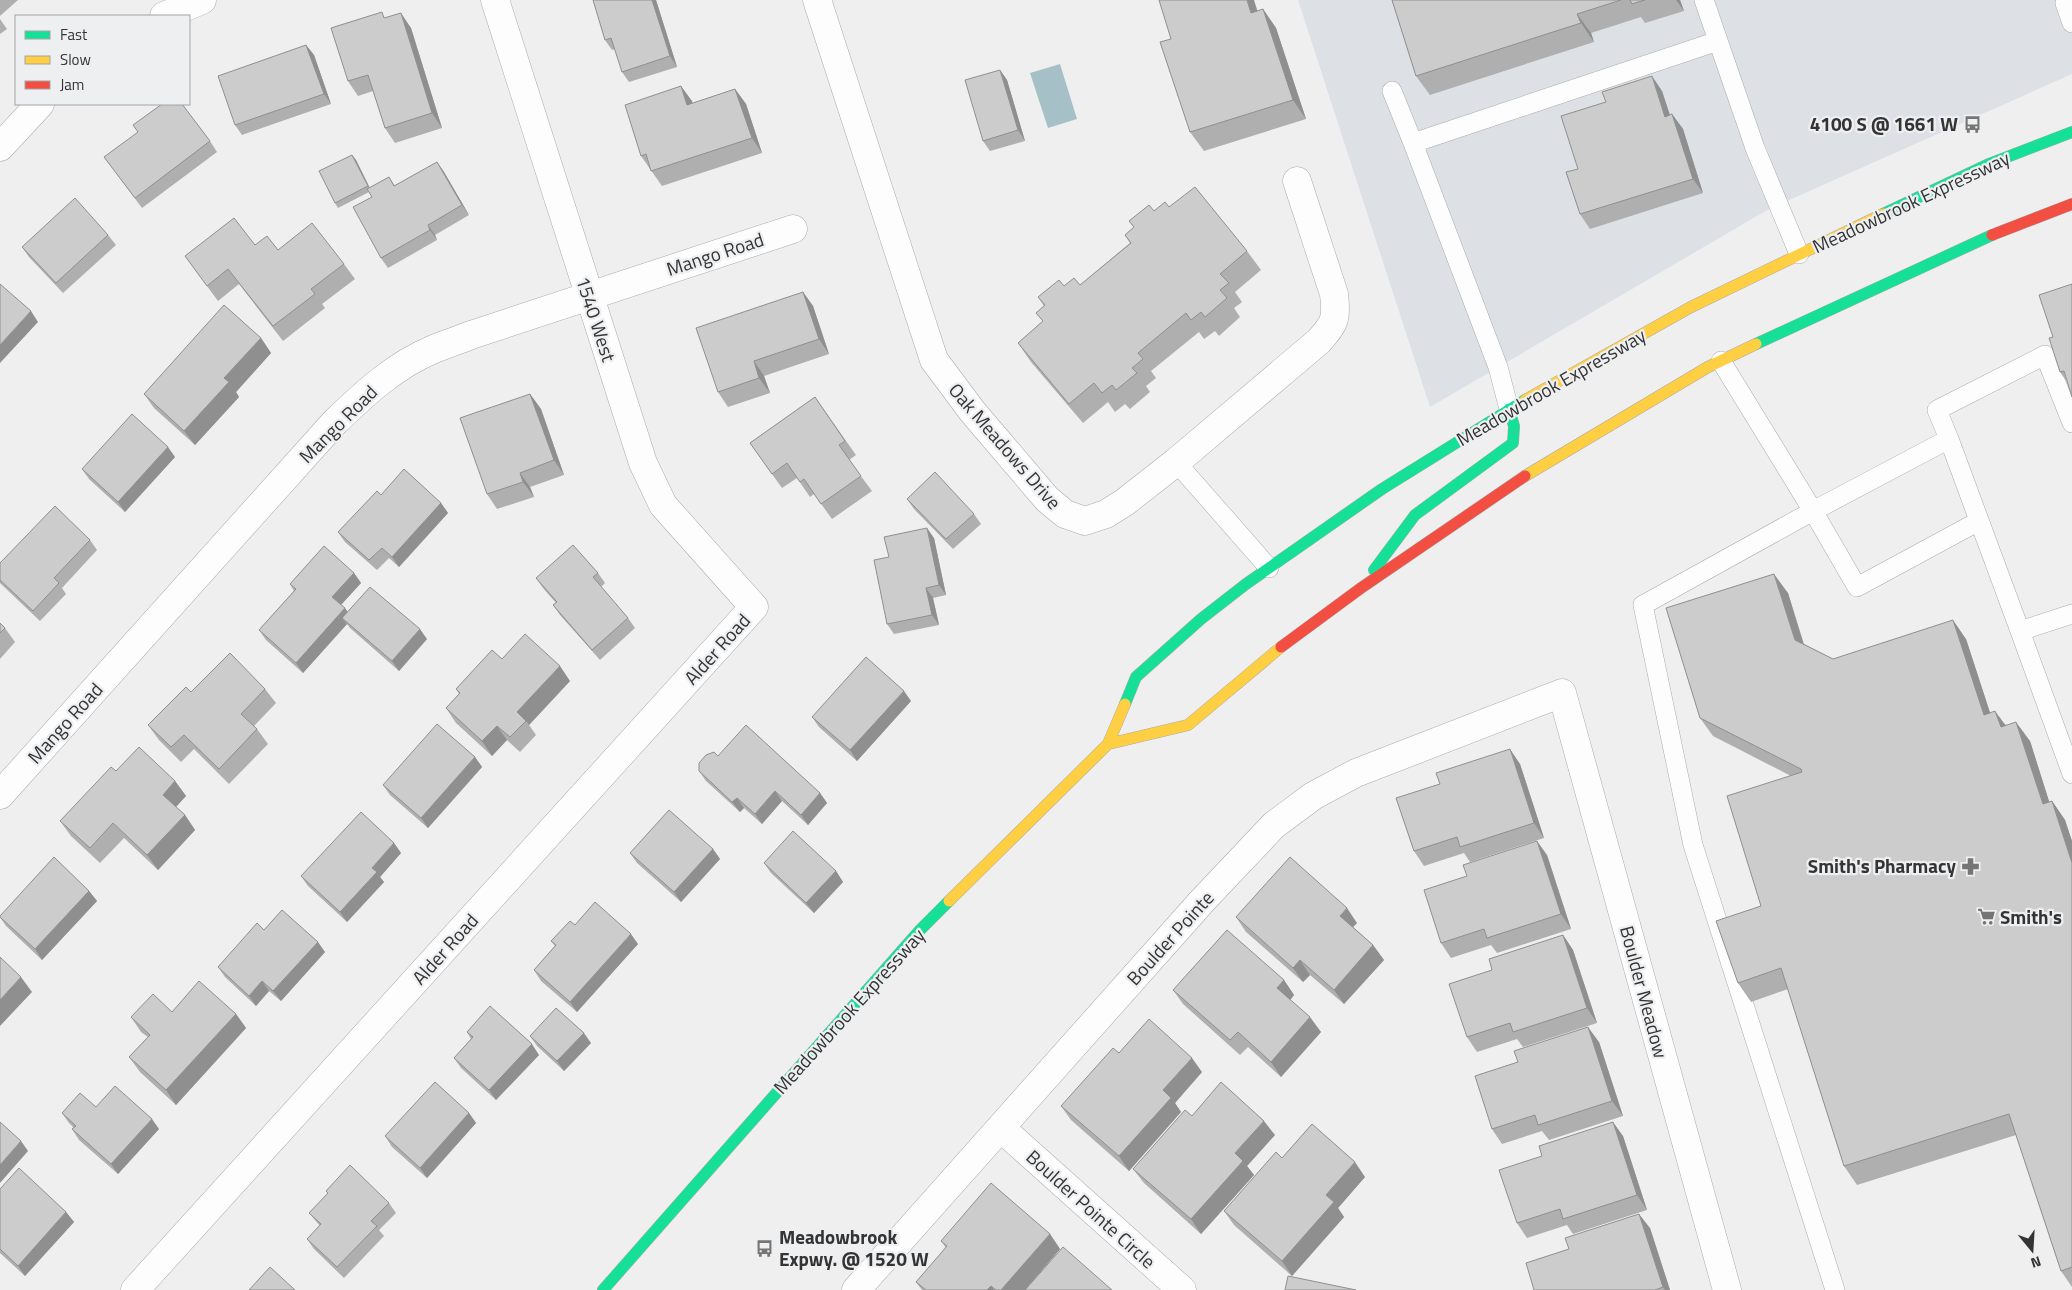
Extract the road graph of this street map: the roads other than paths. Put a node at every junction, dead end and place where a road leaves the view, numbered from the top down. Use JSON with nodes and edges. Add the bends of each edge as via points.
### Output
{"nodes":[{"id":1,"x":202,"y":0,"type":"edge"},
{"id":2,"x":495,"y":0,"type":"edge"},
{"id":3,"x":817,"y":0,"type":"edge"},
{"id":4,"x":1704,"y":0,"type":"edge"},
{"id":5,"x":2072,"y":1,"type":"edge"},
{"id":6,"x":166,"y":15,"type":"edge"},
{"id":7,"x":2072,"y":23,"type":"edge"},
{"id":8,"x":1718,"y":41,"type":"junction"},
{"id":9,"x":1392,"y":91,"type":"dead end"},
{"id":10,"x":39,"y":105,"type":"edge"},
{"id":11,"x":2072,"y":132,"type":"edge"},
{"id":12,"x":1413,"y":143,"type":"junction"},
{"id":13,"x":0,"y":147,"type":"edge"},
{"id":14,"x":1297,"y":181,"type":"dead end"},
{"id":15,"x":2072,"y":204,"type":"edge"},
{"id":16,"x":793,"y":229,"type":"dead end"},
{"id":17,"x":1799,"y":254,"type":"junction"},
{"id":18,"x":589,"y":296,"type":"junction"},
{"id":19,"x":1721,"y":361,"type":"junction"},
{"id":20,"x":1509,"y":409,"type":"junction"},
{"id":21,"x":2072,"y":423,"type":"edge"},
{"id":22,"x":1949,"y":439,"type":"junction"},
{"id":23,"x":1176,"y":462,"type":"junction"},
{"id":24,"x":1813,"y":511,"type":"junction"},
{"id":25,"x":1979,"y":521,"type":"junction"},
{"id":26,"x":1269,"y":568,"type":"junction"},
{"id":27,"x":1361,"y":588,"type":"junction"},
{"id":28,"x":754,"y":607,"type":"joint"},
{"id":29,"x":2072,"y":614,"type":"edge"},
{"id":30,"x":2020,"y":631,"type":"junction"},
{"id":31,"x":1562,"y":694,"type":"joint"},
{"id":32,"x":1108,"y":744,"type":"junction"},
{"id":33,"x":2072,"y":774,"type":"edge"},
{"id":34,"x":0,"y":795,"type":"edge"},
{"id":35,"x":1000,"y":1128,"type":"junction"},
{"id":36,"x":134,"y":1290,"type":"edge"},
{"id":37,"x":603,"y":1290,"type":"edge"},
{"id":38,"x":856,"y":1290,"type":"edge"},
{"id":39,"x":1182,"y":1290,"type":"edge"},
{"id":40,"x":1727,"y":1290,"type":"edge"},
{"id":41,"x":1835,"y":1290,"type":"edge"}],
"edges":[{"from":1,"to":6,"type":"street"},
{"from":2,"to":18,"type":"street","name":"1540 West"},
{"from":3,"to":23,"type":"street","name":"Oak Meadows Drive","via":[[927,343],[944,376],[1047,499],[1065,514],[1085,521],[1106,514]]},
{"from":4,"to":8,"type":"lane"},
{"from":5,"to":7,"type":"lane","via":[[2065,3]]},
{"from":8,"to":12,"type":"lane"},
{"from":8,"to":17,"type":"lane","via":[[1755,148]]},
{"from":9,"to":12,"type":"lane"},
{"from":10,"to":13,"type":"street"},
{"from":11,"to":17,"type":"main road","name":"Meadowbrook Expressway","via":[[1989,164]]},
{"from":12,"to":20,"type":"lane","via":[[1498,367]]},
{"from":14,"to":23,"type":"street","name":"Oak Meadows Drive","via":[[1334,294],[1333,326]]},
{"from":15,"to":19,"type":"main road","via":[[2009,227]]},
{"from":16,"to":18,"type":"street","name":"Mango Road"},
{"from":17,"to":20,"type":"main road","name":"Meadowbrook Expressway","via":[[1692,307]]},
{"from":18,"to":28,"type":"street","name":"1540 West","via":[[643,462],[663,505]]},
{"from":18,"to":34,"type":"street","name":"Mango Road","via":[[433,349],[395,370],[364,394],[334,423]]},
{"from":19,"to":24,"type":"lane"},
{"from":19,"to":27,"type":"main road","via":[[1538,467]]},
{"from":20,"to":26,"type":"main road","name":"Meadowbrook Expressway","via":[[1382,488]]},
{"from":20,"to":27,"type":"main road","via":[[1514,426],[1513,442],[1415,515]]},
{"from":21,"to":22,"type":"lane","via":[[2045,355],[1937,410]]},
{"from":22,"to":24,"type":"lane"},
{"from":22,"to":25,"type":"lane"},
{"from":23,"to":26,"type":"lane"},
{"from":24,"to":25,"type":"lane","via":[[1857,587]]},
{"from":24,"to":41,"type":"lane","via":[[1643,605],[1693,845]]},
{"from":25,"to":30,"type":"lane"},
{"from":26,"to":32,"type":"main road","name":"Meadowbrook Expressway","via":[[1201,619],[1136,677]]},
{"from":27,"to":32,"type":"main road","via":[[1265,658],[1188,725]]},
{"from":28,"to":36,"type":"street","name":"Alder Road"},
{"from":29,"to":30,"type":"lane"},
{"from":30,"to":33,"type":"lane"},
{"from":31,"to":35,"type":"street","name":"Boulder Pointe","via":[[1356,773],[1314,796],[1274,825]]},
{"from":31,"to":40,"type":"street","name":"Boulder Meadow"},
{"from":32,"to":37,"type":"main road","name":"Meadowbrook Expressway","via":[[920,930]]},
{"from":35,"to":38,"type":"street","name":"Boulder Pointe"},
{"from":35,"to":39,"type":"street","name":"Boulder Pointe Circle"}]}
